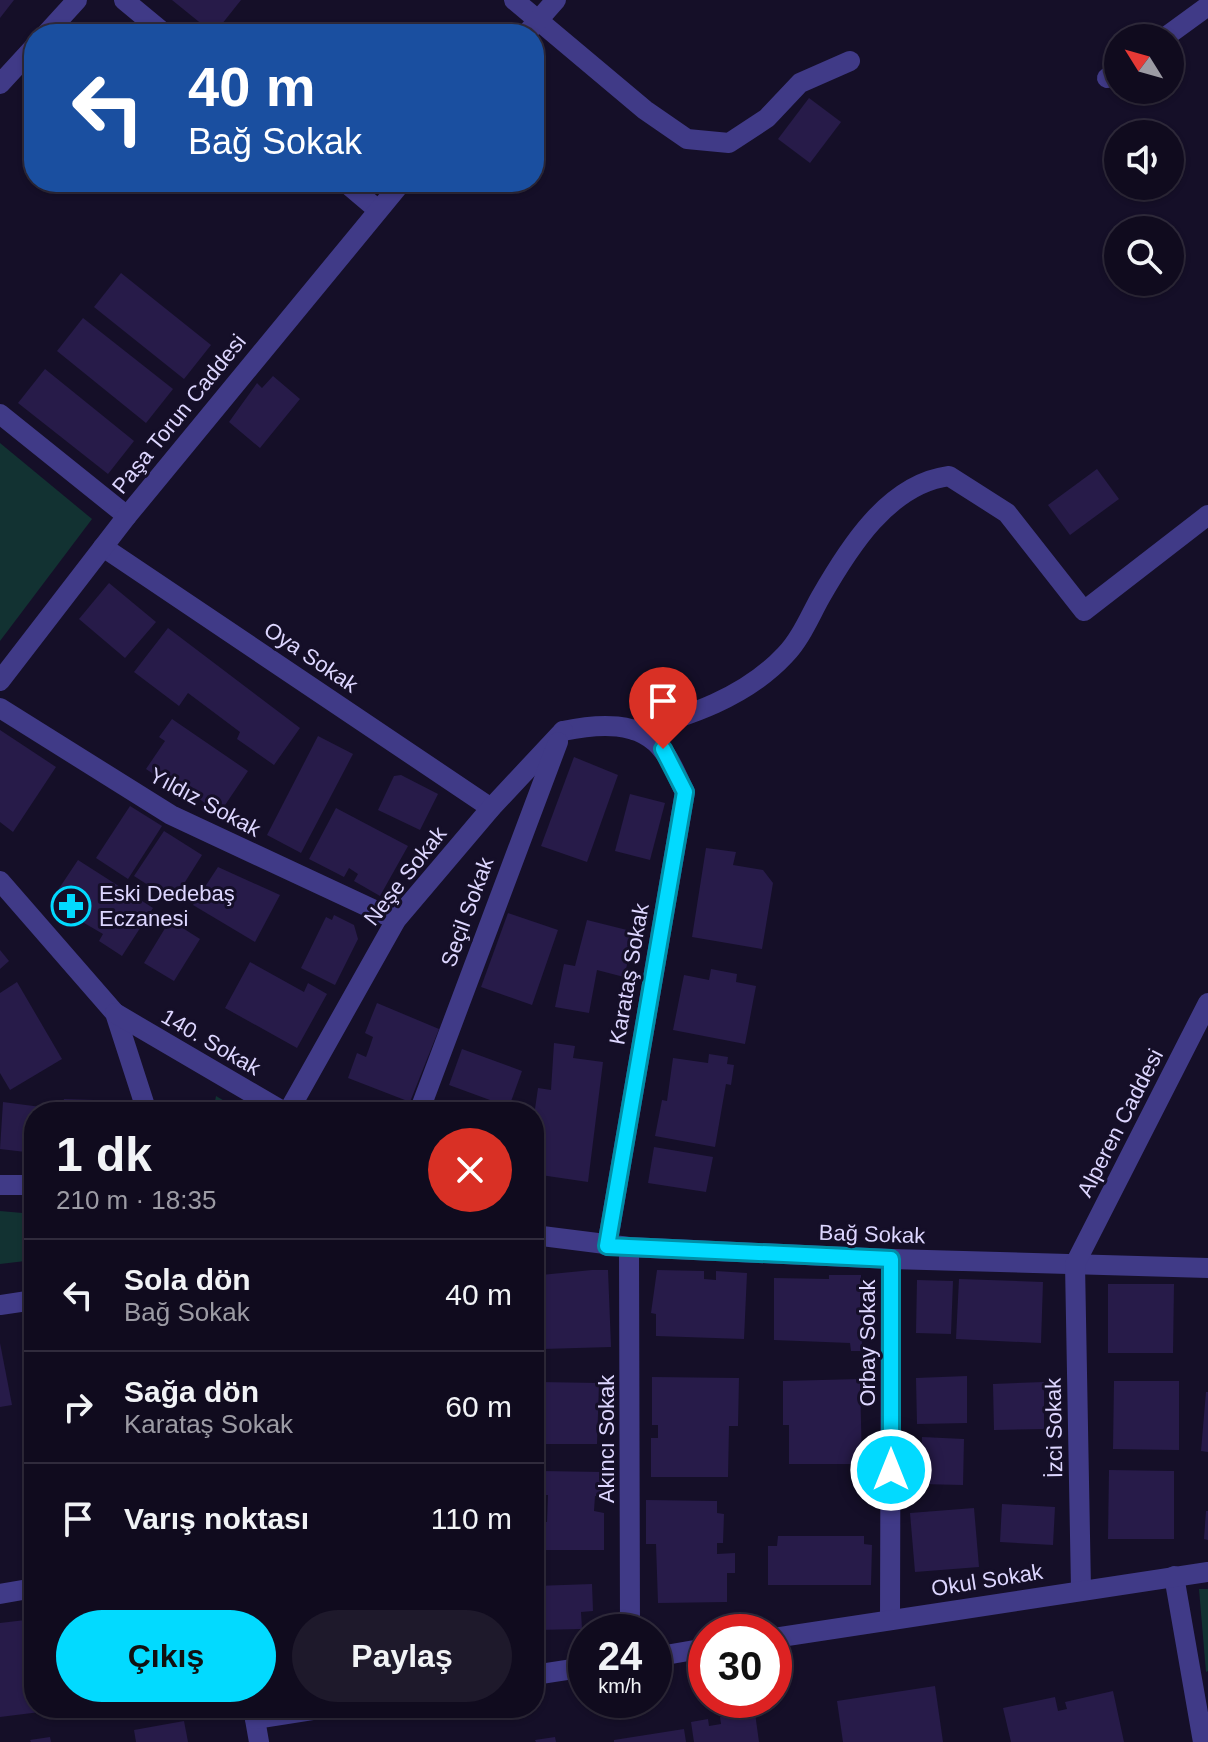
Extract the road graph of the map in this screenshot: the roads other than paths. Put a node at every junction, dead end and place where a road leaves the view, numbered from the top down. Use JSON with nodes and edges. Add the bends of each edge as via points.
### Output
{"nodes":[{"id":1,"x":77,"y":0,"type":"edge"},
{"id":2,"x":124,"y":0,"type":"edge"},
{"id":3,"x":514,"y":0,"type":"edge"},
{"id":4,"x":556,"y":0,"type":"edge"},
{"id":5,"x":1208,"y":6,"type":"edge"},
{"id":6,"x":55,"y":24,"type":"edge"},
{"id":7,"x":153,"y":24,"type":"edge"},
{"id":8,"x":530,"y":24,"type":"edge"},
{"id":9,"x":535,"y":24,"type":"edge"},
{"id":10,"x":1183,"y":24,"type":"edge"},
{"id":11,"x":544,"y":36,"type":"edge"},
{"id":12,"x":24,"y":58,"type":"edge"},
{"id":13,"x":850,"y":61,"type":"dead end"},
{"id":14,"x":0,"y":84,"type":"edge"},
{"id":15,"x":357,"y":192,"type":"edge"},
{"id":16,"x":393,"y":192,"type":"edge"},
{"id":17,"x":378,"y":210,"type":"junction"},
{"id":18,"x":0,"y":414,"type":"edge"},
{"id":19,"x":1208,"y":515,"type":"edge"},
{"id":20,"x":127,"y":516,"type":"junction"},
{"id":21,"x":103,"y":547,"type":"junction"},
{"id":22,"x":0,"y":681,"type":"edge"},
{"id":23,"x":0,"y":708,"type":"edge"},
{"id":24,"x":634,"y":730,"type":"junction"},
{"id":25,"x":563,"y":731,"type":"junction"},
{"id":26,"x":491,"y":808,"type":"junction"},
{"id":27,"x":0,"y":881,"type":"edge"},
{"id":28,"x":396,"y":920,"type":"junction"},
{"id":29,"x":1208,"y":1003,"type":"edge"},
{"id":30,"x":115,"y":1013,"type":"junction"},
{"id":31,"x":144,"y":1102,"type":"edge"},
{"id":32,"x":269,"y":1102,"type":"edge"},
{"id":33,"x":292,"y":1102,"type":"edge"},
{"id":34,"x":423,"y":1102,"type":"edge"},
{"id":35,"x":0,"y":1185,"type":"edge"},
{"id":36,"x":24,"y":1185,"type":"edge"},
{"id":37,"x":544,"y":1237,"type":"edge"},
{"id":38,"x":607,"y":1246,"type":"junction"},
{"id":39,"x":629,"y":1247,"type":"junction"},
{"id":40,"x":891,"y":1259,"type":"junction"},
{"id":41,"x":1075,"y":1264,"type":"junction"},
{"id":42,"x":1208,"y":1268,"type":"edge"},
{"id":43,"x":24,"y":1301,"type":"edge"},
{"id":44,"x":0,"y":1305,"type":"edge"},
{"id":45,"x":1208,"y":1572,"type":"edge"},
{"id":46,"x":1174,"y":1576,"type":"junction"},
{"id":47,"x":24,"y":1590,"type":"edge"},
{"id":48,"x":1081,"y":1590,"type":"junction"},
{"id":49,"x":0,"y":1594,"type":"edge"},
{"id":50,"x":630,"y":1614,"type":"edge"},
{"id":51,"x":890,"y":1620,"type":"junction"},
{"id":52,"x":792,"y":1635,"type":"edge"},
{"id":53,"x":568,"y":1670,"type":"edge"},
{"id":54,"x":544,"y":1673,"type":"edge"},
{"id":55,"x":1201,"y":1694,"type":"edge"},
{"id":56,"x":255,"y":1718,"type":"edge"},
{"id":57,"x":259,"y":1742,"type":"edge"},
{"id":58,"x":1203,"y":1742,"type":"edge"}],
"edges":[{"from":1,"to":6,"type":"street"},
{"from":2,"to":7,"type":"street"},
{"from":3,"to":8,"type":"street"},
{"from":4,"to":9,"type":"street"},
{"from":5,"to":10,"type":"street"},
{"from":11,"to":13,"type":"street","via":[[687,139],[729,143],[767,118],[800,83]]},
{"from":12,"to":14,"type":"street"},
{"from":15,"to":17,"type":"street"},
{"from":16,"to":17,"type":"street","name":"Paşa Torun Caddesi"},
{"from":17,"to":20,"type":"street","name":"Paşa Torun Caddesi"},
{"from":18,"to":20,"type":"street"},
{"from":19,"to":24,"type":"street","via":[[1084,611],[1007,513],[949,476],[933,478],[905,492],[873,521],[836,570],[786,655],[735,693],[698,711]]},
{"from":20,"to":21,"type":"street","name":"Paşa Torun Caddesi"},
{"from":21,"to":22,"type":"street","name":"Paşa Torun Caddesi"},
{"from":21,"to":26,"type":"street","name":"Oya Sokak"},
{"from":23,"to":28,"type":"street","name":"Yıldız Sokak","via":[[171,815]]},
{"from":24,"to":25,"type":"street","via":[[600,724]]},
{"from":24,"to":38,"type":"street","name":"Karataş Sokak","via":[[663,749],[685,792]]},
{"from":25,"to":26,"type":"street","name":"Neşe Sokak"},
{"from":25,"to":34,"type":"street","name":"Seçil Sokak"},
{"from":26,"to":28,"type":"street","name":"Neşe Sokak"},
{"from":27,"to":30,"type":"street"},
{"from":28,"to":33,"type":"street","name":"Neşe Sokak"},
{"from":29,"to":41,"type":"street","name":"Alperen Caddesi"},
{"from":30,"to":31,"type":"street"},
{"from":30,"to":32,"type":"street","name":"140. Sokak"},
{"from":35,"to":36,"type":"street"},
{"from":37,"to":38,"type":"street","name":"Bağ Sokak"},
{"from":38,"to":39,"type":"street","name":"Bağ Sokak"},
{"from":39,"to":40,"type":"street","name":"Bağ Sokak"},
{"from":39,"to":50,"type":"street","name":"Akıncı Sokak"},
{"from":40,"to":41,"type":"street","name":"Bağ Sokak"},
{"from":40,"to":51,"type":"street","name":"Orbay Sokak"},
{"from":41,"to":42,"type":"street","name":"Bağ Sokak"},
{"from":41,"to":48,"type":"street","name":"İzci Sokak"},
{"from":43,"to":44,"type":"street"},
{"from":45,"to":46,"type":"street","name":"Okul Sokak"},
{"from":46,"to":48,"type":"street","name":"Okul Sokak"},
{"from":46,"to":55,"type":"street"},
{"from":47,"to":49,"type":"street"},
{"from":48,"to":51,"type":"street","name":"Okul Sokak"},
{"from":51,"to":52,"type":"street","name":"Okul Sokak"},
{"from":53,"to":54,"type":"street"},
{"from":55,"to":58,"type":"street"},
{"from":56,"to":57,"type":"street"}]}
